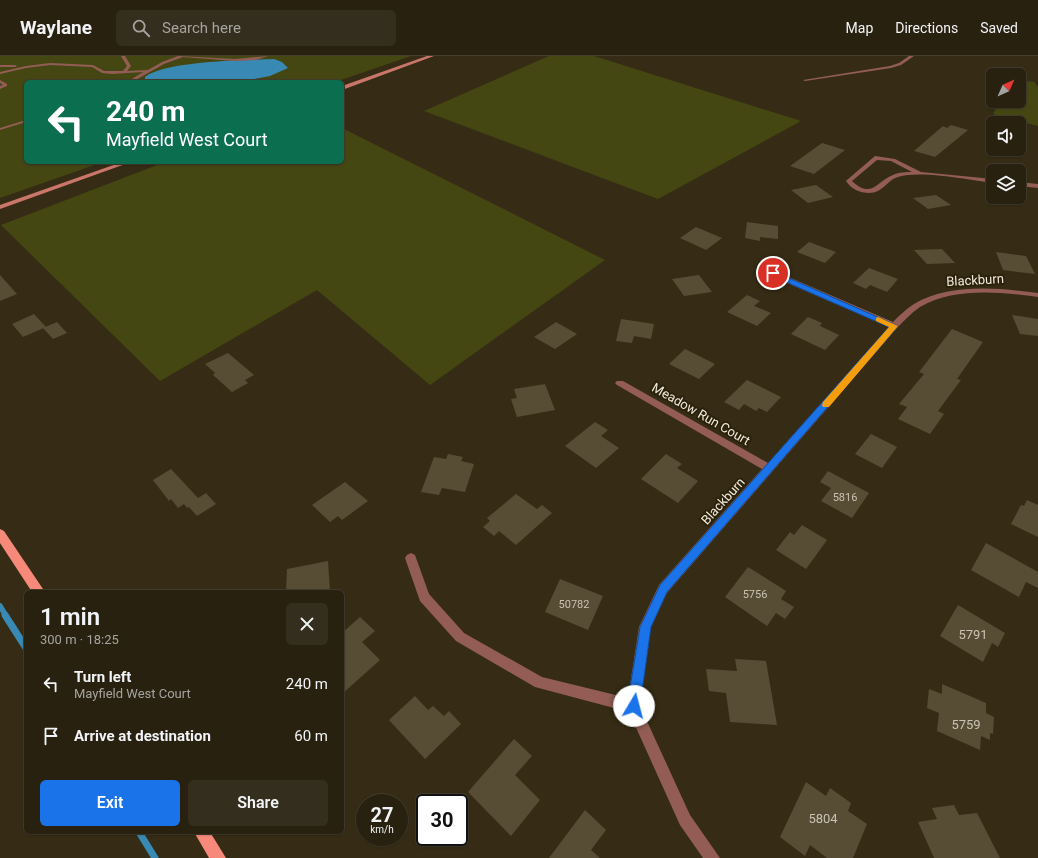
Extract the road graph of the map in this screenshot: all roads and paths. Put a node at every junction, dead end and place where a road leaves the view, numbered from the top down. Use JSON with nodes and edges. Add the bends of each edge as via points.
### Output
{"nodes":[{"id":1,"x":123,"y":56,"type":"edge"},
{"id":2,"x":182,"y":56,"type":"edge"},
{"id":3,"x":266,"y":56,"type":"edge"},
{"id":4,"x":432,"y":56,"type":"edge"},
{"id":5,"x":912,"y":56,"type":"edge"},
{"id":6,"x":0,"y":66,"type":"edge"},
{"id":7,"x":26,"y":67,"type":"junction"},
{"id":8,"x":148,"y":71,"type":"junction"},
{"id":9,"x":0,"y":73,"type":"edge"},
{"id":10,"x":124,"y":73,"type":"junction"},
{"id":11,"x":132,"y":80,"type":"edge"},
{"id":12,"x":805,"y":80,"type":"dead end"},
{"id":13,"x":0,"y":81,"type":"edge"},
{"id":14,"x":344,"y":87,"type":"edge"},
{"id":15,"x":0,"y":88,"type":"edge"},
{"id":16,"x":24,"y":122,"type":"edge"},
{"id":17,"x":0,"y":129,"type":"edge"},
{"id":18,"x":122,"y":164,"type":"edge"},
{"id":19,"x":921,"y":174,"type":"junction"},
{"id":20,"x":986,"y":180,"type":"edge"},
{"id":21,"x":1026,"y":185,"type":"edge"},
{"id":22,"x":1038,"y":186,"type":"edge"},
{"id":23,"x":0,"y":207,"type":"edge"},
{"id":24,"x":760,"y":268,"type":"dead end"},
{"id":25,"x":1038,"y":295,"type":"edge"},
{"id":26,"x":894,"y":326,"type":"junction"},
{"id":27,"x":620,"y":383,"type":"dead end"},
{"id":28,"x":770,"y":469,"type":"junction"},
{"id":29,"x":0,"y":534,"type":"edge"},
{"id":30,"x":411,"y":558,"type":"dead end"},
{"id":31,"x":38,"y":590,"type":"edge"},
{"id":32,"x":634,"y":706,"type":"junction"},
{"id":33,"x":202,"y":834,"type":"edge"},
{"id":34,"x":218,"y":858,"type":"edge"},
{"id":35,"x":712,"y":858,"type":"edge"}],
"edges":[{"from":1,"to":10,"type":"lane","via":[[129,66]]},
{"from":2,"to":3,"type":"lane","via":[[229,59]]},
{"from":2,"to":8,"type":"lane"},
{"from":4,"to":14,"type":"street"},
{"from":5,"to":12,"type":"lane","via":[[891,67]]},
{"from":6,"to":7,"type":"lane"},
{"from":7,"to":9,"type":"lane"},
{"from":7,"to":10,"type":"lane","via":[[50,64],[79,65],[93,66],[103,72]]},
{"from":8,"to":10,"type":"lane"},
{"from":8,"to":11,"type":"lane"},
{"from":13,"to":15,"type":"lane","via":[[6,85]]},
{"from":16,"to":17,"type":"lane"},
{"from":18,"to":23,"type":"street"},
{"from":19,"to":19,"type":"street","via":[[892,160],[875,158],[849,181],[855,188],[871,190],[893,176]]},
{"from":19,"to":20,"type":"street"},
{"from":21,"to":22,"type":"street"},
{"from":24,"to":26,"type":"street"},
{"from":25,"to":26,"type":"street","name":"Blackburn","via":[[1005,292],[935,297],[906,314]]},
{"from":26,"to":28,"type":"street","name":"Blackburn"},
{"from":27,"to":28,"type":"street","name":"Meadow Run Court"},
{"from":28,"to":32,"type":"street","name":"Blackburn","via":[[664,589],[645,627]]},
{"from":29,"to":31,"type":"main road"},
{"from":30,"to":32,"type":"street","via":[[424,597],[460,637],[540,683]]},
{"from":32,"to":35,"type":"street","via":[[685,820]]},
{"from":33,"to":34,"type":"main road"}]}
